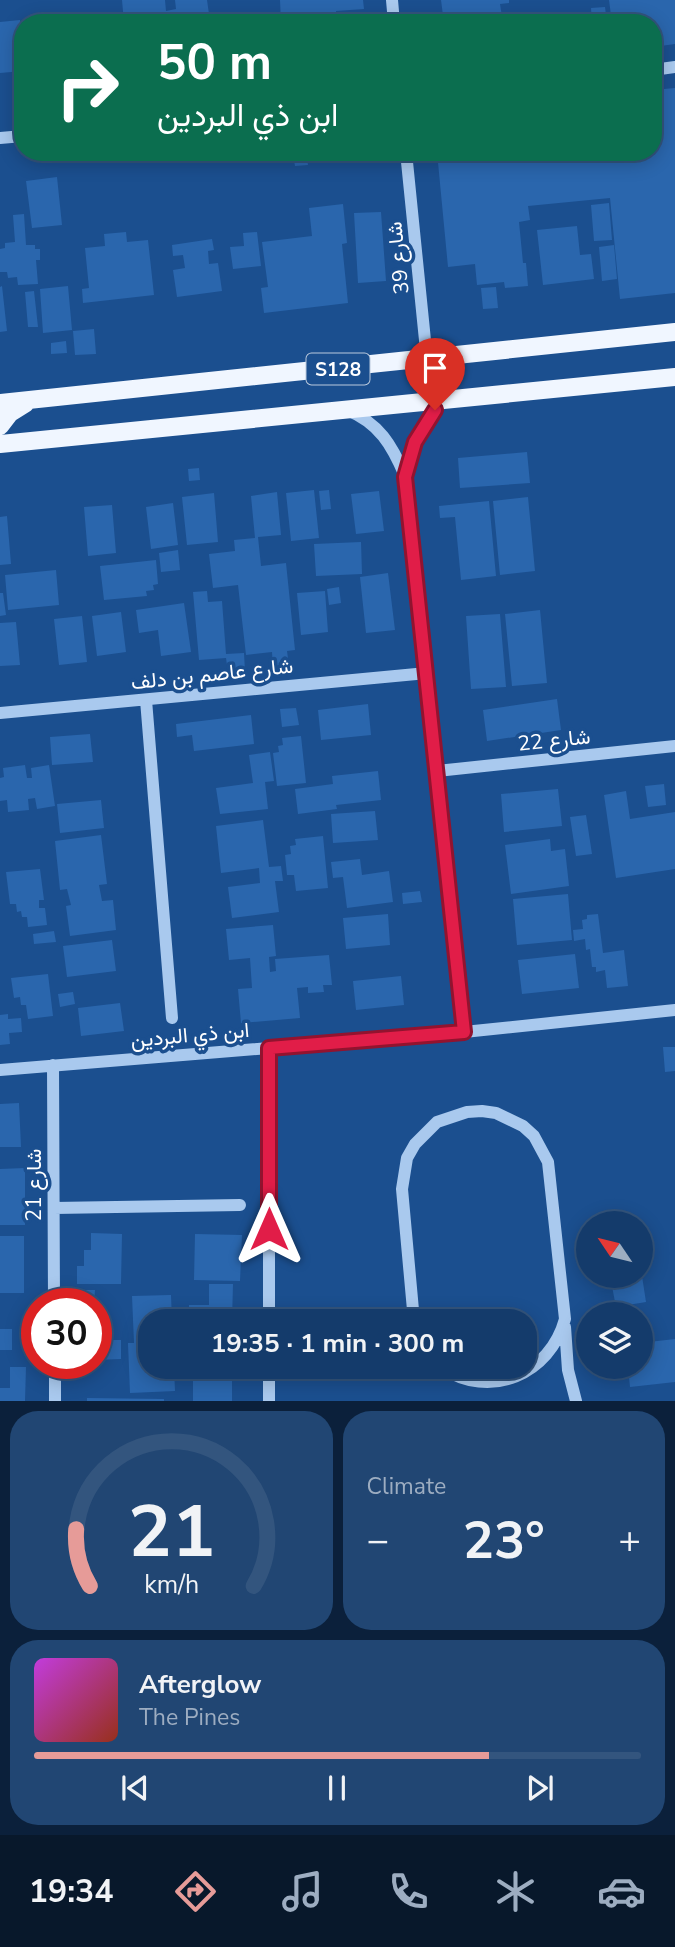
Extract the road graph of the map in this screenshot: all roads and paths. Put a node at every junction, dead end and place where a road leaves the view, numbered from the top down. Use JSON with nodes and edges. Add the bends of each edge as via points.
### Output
{"nodes":[{"id":1,"x":407,"y":161,"type":"edge"},
{"id":2,"x":675,"y":332,"type":"edge"},
{"id":3,"x":427,"y":360,"type":"junction"},
{"id":4,"x":675,"y":377,"type":"edge"},
{"id":5,"x":33,"y":400,"type":"junction"},
{"id":6,"x":443,"y":401,"type":"junction"},
{"id":7,"x":0,"y":403,"type":"edge"},
{"id":8,"x":347,"y":410,"type":"junction"},
{"id":9,"x":0,"y":426,"type":"edge"},
{"id":10,"x":0,"y":444,"type":"edge"},
{"id":11,"x":405,"y":477,"type":"junction"},
{"id":12,"x":427,"y":673,"type":"junction"},
{"id":13,"x":145,"y":700,"type":"junction"},
{"id":14,"x":0,"y":713,"type":"edge"},
{"id":15,"x":675,"y":746,"type":"edge"},
{"id":16,"x":437,"y":771,"type":"junction"},
{"id":17,"x":675,"y":1010,"type":"edge"},
{"id":18,"x":172,"y":1018,"type":"dead end"},
{"id":19,"x":464,"y":1032,"type":"junction"},
{"id":20,"x":269,"y":1048,"type":"junction"},
{"id":21,"x":53,"y":1065,"type":"junction"},
{"id":22,"x":0,"y":1070,"type":"edge"},
{"id":23,"x":240,"y":1205,"type":"dead end"},
{"id":24,"x":54,"y":1208,"type":"junction"},
{"id":25,"x":54,"y":1288,"type":"edge"},
{"id":26,"x":269,"y":1309,"type":"edge"},
{"id":27,"x":413,"y":1309,"type":"edge"},
{"id":28,"x":565,"y":1319,"type":"junction"},
{"id":29,"x":537,"y":1366,"type":"edge"},
{"id":30,"x":55,"y":1379,"type":"edge"},
{"id":31,"x":269,"y":1379,"type":"edge"},
{"id":32,"x":464,"y":1379,"type":"edge"},
{"id":33,"x":515,"y":1379,"type":"edge"},
{"id":34,"x":55,"y":1401,"type":"edge"},
{"id":35,"x":269,"y":1401,"type":"edge"},
{"id":36,"x":576,"y":1401,"type":"edge"}],
"edges":[{"from":1,"to":3,"type":"street","name":"شارع 39"},
{"from":2,"to":3,"type":"main road","number":"S128"},
{"from":3,"to":5,"type":"main road","number":"S128"},
{"from":4,"to":6,"type":"main road","number":"S128"},
{"from":5,"to":7,"type":"main road","number":"S128"},
{"from":5,"to":9,"type":"main road","via":[[18,406]]},
{"from":6,"to":8,"type":"main road","number":"S128"},
{"from":6,"to":11,"type":"street","via":[[420,430]]},
{"from":8,"to":10,"type":"main road","number":"S128"},
{"from":8,"to":11,"type":"street","via":[[383,434]]},
{"from":11,"to":12,"type":"street"},
{"from":12,"to":13,"type":"street","name":"شارع عاصم بن دلف"},
{"from":12,"to":16,"type":"street"},
{"from":13,"to":14,"type":"street","name":"شارع عاصم بن دلف"},
{"from":13,"to":18,"type":"street"},
{"from":15,"to":16,"type":"street","name":"شارع 22"},
{"from":16,"to":19,"type":"street"},
{"from":17,"to":19,"type":"street","name":"ابن ذي البردين"},
{"from":19,"to":20,"type":"street","name":"ابن ذي البردين"},
{"from":20,"to":21,"type":"street","name":"ابن ذي البردين"},
{"from":20,"to":26,"type":"street"},
{"from":21,"to":22,"type":"street","name":"ابن ذي البردين"},
{"from":21,"to":24,"type":"street","name":"شارع 21"},
{"from":23,"to":24,"type":"street"},
{"from":24,"to":25,"type":"street","name":"شارع 21"},
{"from":27,"to":28,"type":"street","via":[[402,1189],[407,1158],[438,1122],[482,1111],[523,1126],[548,1162]]},
{"from":28,"to":29,"type":"street","via":[[554,1348]]},
{"from":28,"to":36,"type":"street","via":[[568,1370]]},
{"from":30,"to":34,"type":"street"},
{"from":31,"to":35,"type":"street"},
{"from":32,"to":33,"type":"street","via":[[503,1383]]}]}
